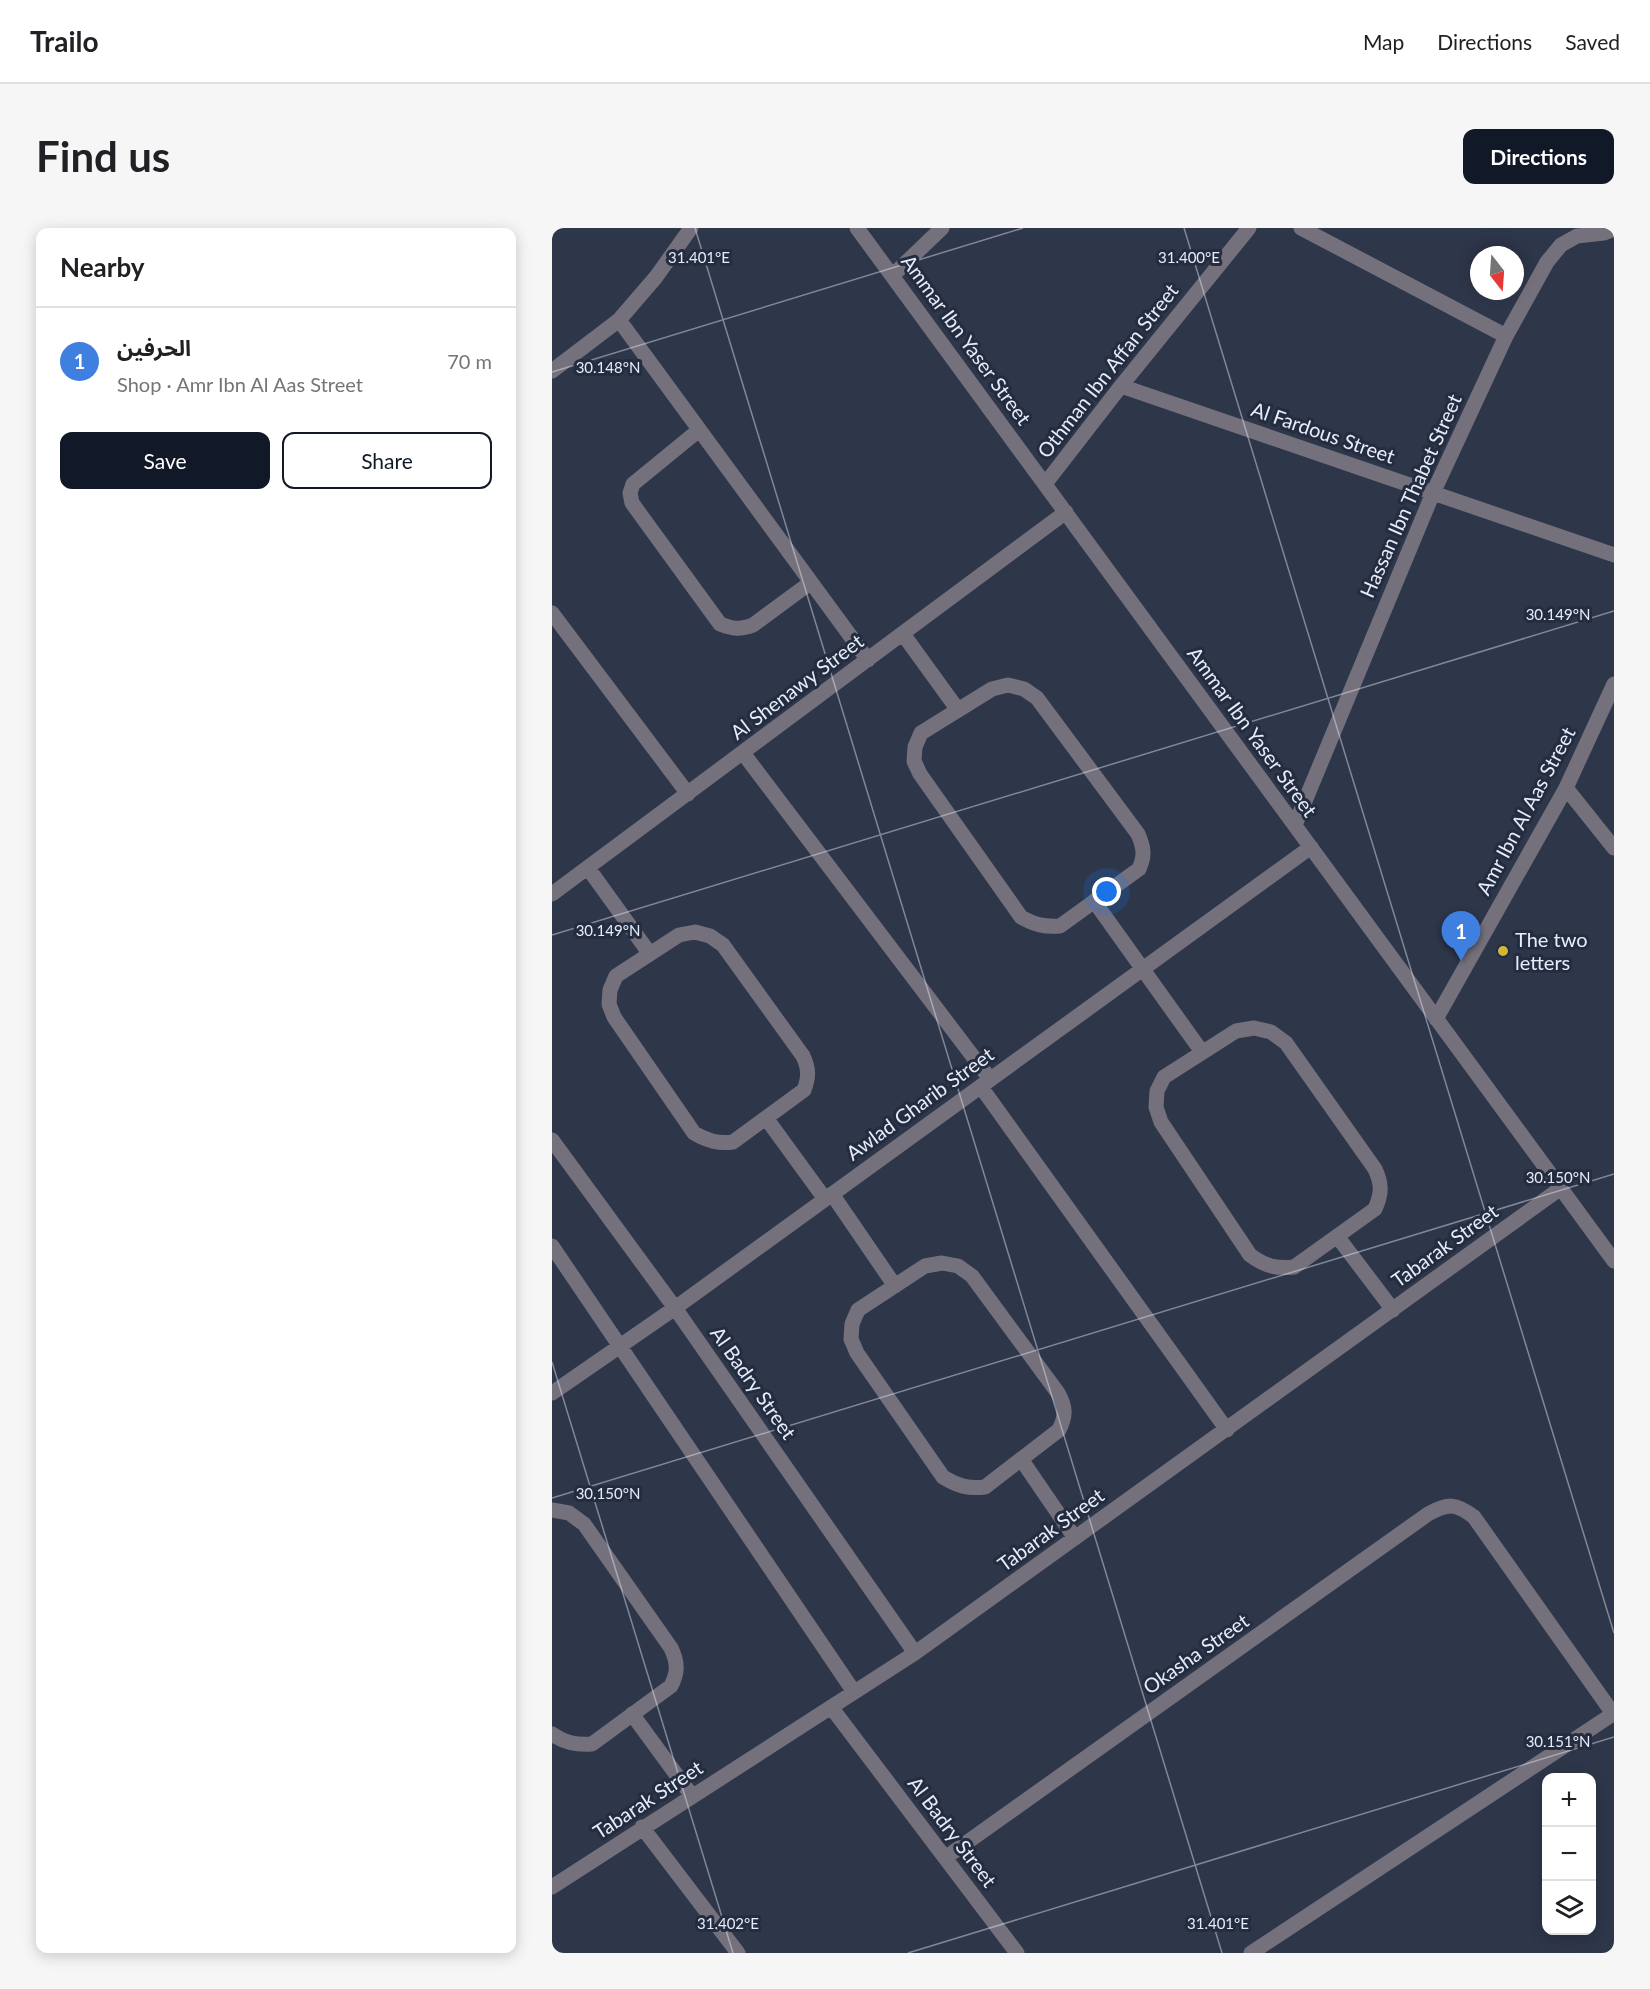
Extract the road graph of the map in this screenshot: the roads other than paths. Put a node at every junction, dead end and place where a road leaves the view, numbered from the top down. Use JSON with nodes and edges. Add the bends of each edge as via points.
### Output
{"nodes":[{"id":1,"x":691,"y":228,"type":"edge"},
{"id":2,"x":857,"y":228,"type":"edge"},
{"id":3,"x":942,"y":228,"type":"edge"},
{"id":4,"x":1249,"y":228,"type":"edge"},
{"id":5,"x":1301,"y":228,"type":"edge"},
{"id":6,"x":1614,"y":229,"type":"edge"},
{"id":7,"x":893,"y":275,"type":"junction"},
{"id":8,"x":619,"y":320,"type":"junction"},
{"id":9,"x":1506,"y":336,"type":"junction"},
{"id":10,"x":552,"y":371,"type":"edge"},
{"id":11,"x":1121,"y":386,"type":"junction"},
{"id":12,"x":699,"y":430,"type":"junction"},
{"id":13,"x":1045,"y":484,"type":"junction"},
{"id":14,"x":1433,"y":492,"type":"junction"},
{"id":15,"x":1066,"y":512,"type":"junction"},
{"id":16,"x":1614,"y":555,"type":"edge"},
{"id":17,"x":810,"y":583,"type":"junction"},
{"id":18,"x":552,"y":613,"type":"edge"},
{"id":19,"x":903,"y":634,"type":"junction"},
{"id":20,"x":868,"y":660,"type":"junction"},
{"id":21,"x":1614,"y":684,"type":"edge"},
{"id":22,"x":958,"y":710,"type":"junction"},
{"id":23,"x":743,"y":753,"type":"junction"},
{"id":24,"x":1566,"y":788,"type":"junction"},
{"id":25,"x":688,"y":794,"type":"junction"},
{"id":26,"x":1294,"y":825,"type":"junction"},
{"id":27,"x":1311,"y":847,"type":"junction"},
{"id":28,"x":1614,"y":848,"type":"edge"},
{"id":29,"x":588,"y":868,"type":"junction"},
{"id":30,"x":552,"y":894,"type":"edge"},
{"id":31,"x":1094,"y":902,"type":"junction"},
{"id":32,"x":650,"y":954,"type":"junction"},
{"id":33,"x":1143,"y":969,"type":"junction"},
{"id":34,"x":1436,"y":1019,"type":"junction"},
{"id":35,"x":1202,"y":1052,"type":"junction"},
{"id":36,"x":986,"y":1083,"type":"junction"},
{"id":37,"x":766,"y":1118,"type":"junction"},
{"id":38,"x":552,"y":1140,"type":"edge"},
{"id":39,"x":1561,"y":1188,"type":"junction"},
{"id":40,"x":828,"y":1196,"type":"junction"},
{"id":41,"x":1337,"y":1236,"type":"junction"},
{"id":42,"x":552,"y":1246,"type":"edge"},
{"id":43,"x":1614,"y":1261,"type":"edge"},
{"id":44,"x":895,"y":1286,"type":"junction"},
{"id":45,"x":675,"y":1308,"type":"junction"},
{"id":46,"x":1393,"y":1310,"type":"junction"},
{"id":47,"x":620,"y":1348,"type":"junction"},
{"id":48,"x":552,"y":1393,"type":"edge"},
{"id":49,"x":1227,"y":1430,"type":"junction"},
{"id":50,"x":1021,"y":1459,"type":"junction"},
{"id":51,"x":552,"y":1510,"type":"edge"},
{"id":52,"x":1075,"y":1538,"type":"junction"},
{"id":53,"x":915,"y":1653,"type":"junction"},
{"id":54,"x":854,"y":1692,"type":"junction"},
{"id":55,"x":831,"y":1707,"type":"junction"},
{"id":56,"x":632,"y":1714,"type":"junction"},
{"id":57,"x":1614,"y":1715,"type":"edge"},
{"id":58,"x":552,"y":1734,"type":"edge"},
{"id":59,"x":692,"y":1796,"type":"junction"},
{"id":60,"x":642,"y":1827,"type":"junction"},
{"id":61,"x":945,"y":1858,"type":"junction"},
{"id":62,"x":552,"y":1887,"type":"edge"},
{"id":63,"x":738,"y":1953,"type":"edge"},
{"id":64,"x":1017,"y":1953,"type":"edge"},
{"id":65,"x":1251,"y":1953,"type":"edge"}],
"edges":[{"from":1,"to":8,"type":"street"},
{"from":2,"to":7,"type":"street","name":"Ammar Ibn Yaser Street"},
{"from":3,"to":7,"type":"street"},
{"from":4,"to":11,"type":"street","name":"Othman Ibn Affan Street"},
{"from":5,"to":9,"type":"street"},
{"from":6,"to":9,"type":"street","name":"Hassan Ibn Thabet Street","via":[[1577,236],[1561,245],[1547,262]]},
{"from":7,"to":13,"type":"street","name":"Ammar Ibn Yaser Street"},
{"from":8,"to":10,"type":"street"},
{"from":8,"to":12,"type":"street"},
{"from":9,"to":14,"type":"street","name":"Hassan Ibn Thabet Street"},
{"from":11,"to":13,"type":"street","name":"Othman Ibn Affan Street"},
{"from":11,"to":14,"type":"street","name":"Al Fardous Street"},
{"from":12,"to":17,"type":"street"},
{"from":12,"to":17,"type":"street","via":[[633,483],[632,503],[720,624],[731,629],[753,625]]},
{"from":13,"to":15,"type":"street","name":"Ammar Ibn Yaser Street"},
{"from":14,"to":16,"type":"street","name":"Al Fardous Street"},
{"from":14,"to":26,"type":"street","name":"Hassan Ibn Thabet Street"},
{"from":15,"to":19,"type":"street","name":"Al Shenawy Street"},
{"from":15,"to":26,"type":"street","name":"Ammar Ibn Yaser Street"},
{"from":17,"to":20,"type":"street"},
{"from":18,"to":25,"type":"street"},
{"from":19,"to":20,"type":"street","name":"Al Shenawy Street"},
{"from":19,"to":22,"type":"street"},
{"from":20,"to":23,"type":"street","name":"Al Shenawy Street"},
{"from":21,"to":24,"type":"street","name":"Amr Ibn Al Aas Street"},
{"from":22,"to":31,"type":"street","via":[[921,734],[914,761],[1021,917],[1033,924],[1060,926]]},
{"from":22,"to":31,"type":"street","via":[[992,688],[1024,688],[1037,698],[1138,834],[1144,858],[1139,869]]},
{"from":23,"to":25,"type":"street","name":"Al Shenawy Street"},
{"from":23,"to":36,"type":"street"},
{"from":24,"to":28,"type":"street"},
{"from":24,"to":34,"type":"street","name":"Amr Ibn Al Aas Street"},
{"from":25,"to":29,"type":"street","name":"Al Shenawy Street"},
{"from":26,"to":27,"type":"street","name":"Ammar Ibn Yaser Street"},
{"from":27,"to":33,"type":"street","name":"Awlad Gharib Street"},
{"from":27,"to":34,"type":"street","name":"Ammar Ibn Yaser Street"},
{"from":29,"to":30,"type":"street","name":"Al Shenawy Street"},
{"from":29,"to":32,"type":"street"},
{"from":31,"to":33,"type":"street"},
{"from":32,"to":37,"type":"street","via":[[679,935],[695,932],[710,936],[723,945],[803,1056],[808,1066],[804,1090]]},
{"from":32,"to":37,"type":"street","via":[[616,976],[609,1004],[694,1133],[720,1144],[734,1142]]},
{"from":33,"to":35,"type":"street"},
{"from":33,"to":36,"type":"street","name":"Awlad Gharib Street"},
{"from":34,"to":39,"type":"street","name":"Ammar Ibn Yaser Street"},
{"from":35,"to":41,"type":"street","via":[[1236,1031],[1254,1028],[1272,1032],[1286,1043],[1381,1182],[1375,1209]]},
{"from":35,"to":41,"type":"street","via":[[1164,1077],[1157,1091],[1156,1107],[1161,1122],[1250,1255],[1263,1264],[1294,1267]]},
{"from":36,"to":40,"type":"street","name":"Awlad Gharib Street"},
{"from":36,"to":49,"type":"street"},
{"from":37,"to":40,"type":"street"},
{"from":38,"to":45,"type":"street","name":"Al Badry Street"},
{"from":39,"to":43,"type":"street","name":"Ammar Ibn Yaser Street"},
{"from":39,"to":46,"type":"street","name":"Tabarak Street"},
{"from":40,"to":44,"type":"street"},
{"from":40,"to":45,"type":"street","name":"Awlad Gharib Street"},
{"from":41,"to":46,"type":"street"},
{"from":42,"to":47,"type":"street"},
{"from":44,"to":50,"type":"street","via":[[925,1266],[958,1266],[972,1276],[1058,1393],[1065,1418],[1059,1430]]},
{"from":44,"to":50,"type":"street","via":[[858,1310],[852,1324],[852,1339],[857,1353],[943,1477],[956,1485],[985,1487]]},
{"from":45,"to":47,"type":"street","name":"Awlad Gharib Street"},
{"from":45,"to":53,"type":"street","name":"Al Badry Street"},
{"from":46,"to":49,"type":"street","name":"Tabarak Street"},
{"from":47,"to":48,"type":"street","name":"Awlad Gharib Street"},
{"from":47,"to":54,"type":"street"},
{"from":49,"to":52,"type":"street","name":"Tabarak Street"},
{"from":50,"to":52,"type":"street"},
{"from":51,"to":56,"type":"street","via":[[569,1514],[584,1524],[676,1660],[677,1674],[671,1686]]},
{"from":52,"to":53,"type":"street","name":"Tabarak Street"},
{"from":53,"to":54,"type":"street","name":"Tabarak Street"},
{"from":54,"to":55,"type":"street","name":"Tabarak Street"},
{"from":55,"to":59,"type":"street","name":"Tabarak Street"},
{"from":55,"to":61,"type":"street","name":"Al Badry Street"},
{"from":56,"to":58,"type":"street","via":[[592,1744],[577,1745]]},
{"from":56,"to":59,"type":"street"},
{"from":57,"to":61,"type":"street","name":"Okasha Street","via":[[1474,1517],[1460,1507],[1443,1505]]},
{"from":57,"to":65,"type":"street"},
{"from":59,"to":60,"type":"street","name":"Tabarak Street"},
{"from":60,"to":62,"type":"street","name":"Tabarak Street"},
{"from":60,"to":63,"type":"street"},
{"from":61,"to":64,"type":"street","name":"Al Badry Street"}]}
